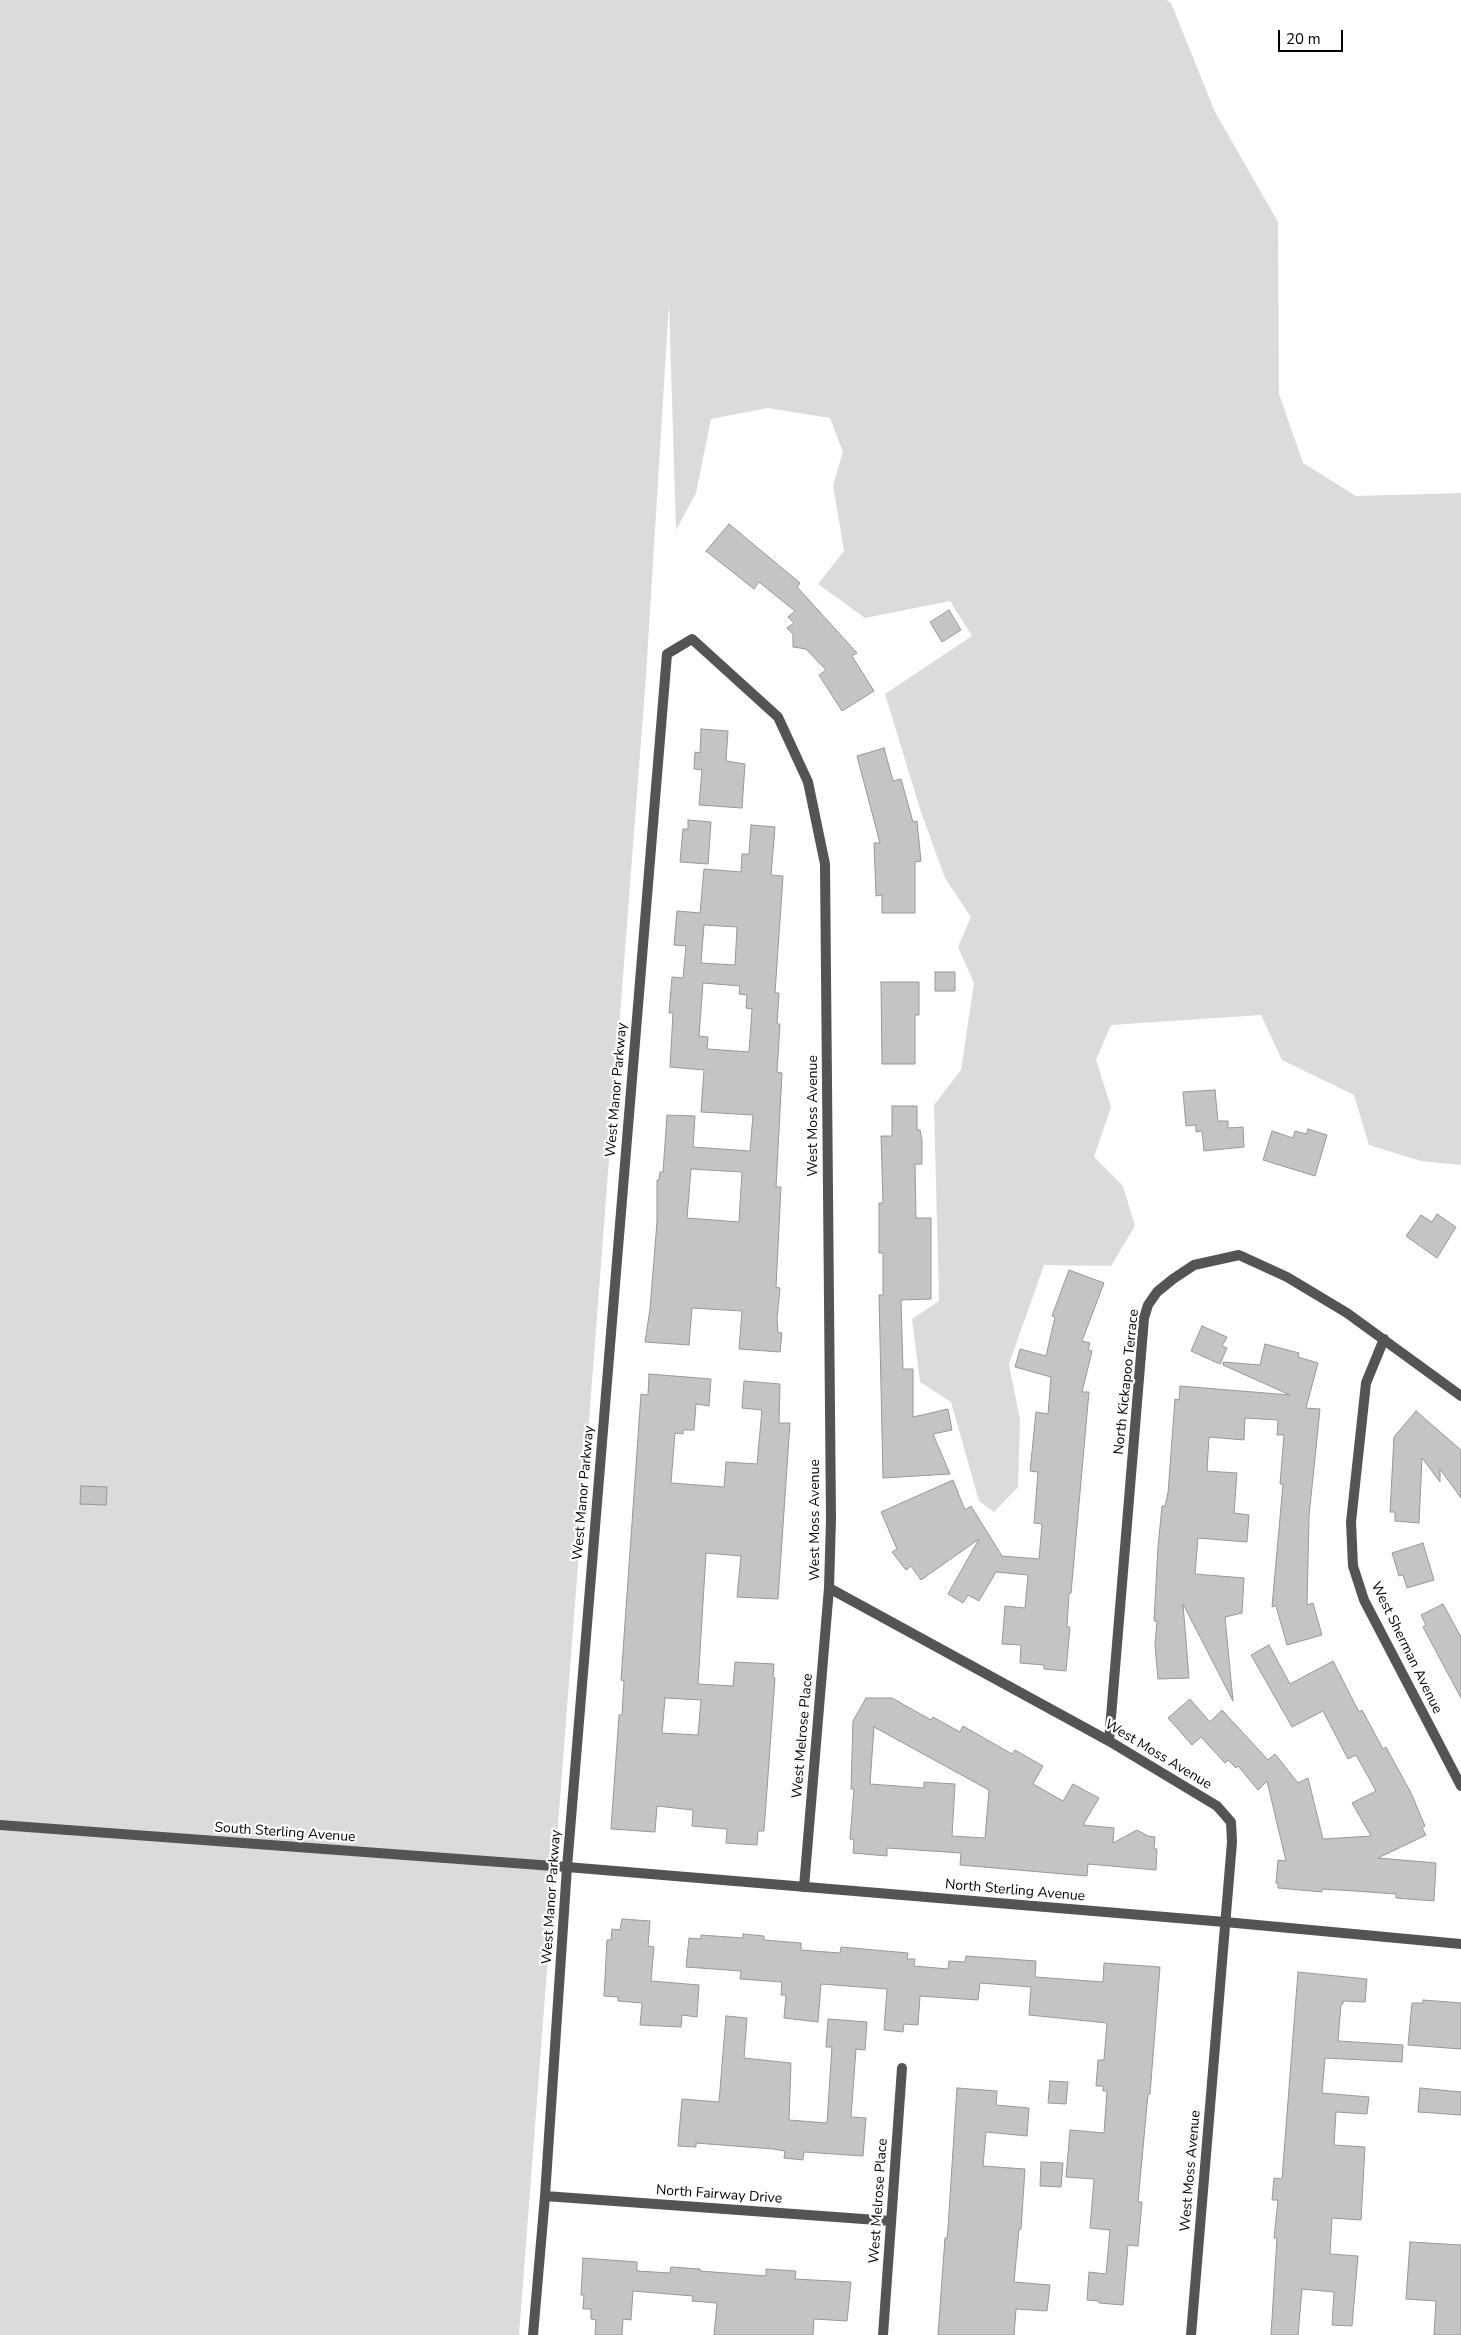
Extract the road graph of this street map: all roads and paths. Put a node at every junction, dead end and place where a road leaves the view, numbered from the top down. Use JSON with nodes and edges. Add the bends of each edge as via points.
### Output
{"nodes":[{"id":1,"x":667,"y":654,"type":"joint"},
{"id":2,"x":1384,"y":1339,"type":"junction"},
{"id":3,"x":1461,"y":1396,"type":"edge"},
{"id":4,"x":829,"y":1588,"type":"junction"},
{"id":5,"x":1109,"y":1741,"type":"junction"},
{"id":6,"x":1461,"y":1786,"type":"edge"},
{"id":7,"x":0,"y":1825,"type":"edge"},
{"id":8,"x":567,"y":1867,"type":"junction"},
{"id":9,"x":804,"y":1887,"type":"junction"},
{"id":10,"x":1225,"y":1922,"type":"junction"},
{"id":11,"x":1461,"y":1944,"type":"edge"},
{"id":12,"x":902,"y":2068,"type":"dead end"},
{"id":13,"x":545,"y":2196,"type":"junction"},
{"id":14,"x":891,"y":2221,"type":"junction"},
{"id":15,"x":533,"y":2335,"type":"edge"},
{"id":16,"x":883,"y":2335,"type":"edge"},
{"id":17,"x":1191,"y":2335,"type":"edge"}],
"edges":[{"from":1,"to":4,"type":"street","name":"West Moss Avenue","via":[[692,639],[778,717],[808,782],[826,864]]},
{"from":1,"to":8,"type":"street","name":"West Manor Parkway"},
{"from":2,"to":3,"type":"street","name":"North Kickapoo Terrace"},
{"from":2,"to":5,"type":"street","name":"North Kickapoo Terrace","via":[[1287,1277],[1239,1256],[1194,1266],[1173,1279],[1150,1301],[1144,1318]]},
{"from":2,"to":6,"type":"street","name":"West Sherman Avenue","via":[[1366,1383],[1351,1522],[1353,1566],[1364,1600]]},
{"from":4,"to":5,"type":"street","name":"West Moss Avenue"},
{"from":4,"to":9,"type":"street","name":"West Melrose Place"},
{"from":5,"to":10,"type":"street","name":"West Moss Avenue","via":[[1217,1806],[1231,1822]]},
{"from":7,"to":8,"type":"street","name":"South Sterling Avenue"},
{"from":8,"to":9,"type":"street","name":"North Sterling Avenue"},
{"from":8,"to":13,"type":"street","name":"West Manor Parkway"},
{"from":9,"to":10,"type":"street","name":"North Sterling Avenue"},
{"from":10,"to":11,"type":"street","name":"North Sterling Avenue"},
{"from":10,"to":17,"type":"street","name":"West Moss Avenue"},
{"from":12,"to":14,"type":"street","name":"West Melrose Place"},
{"from":13,"to":14,"type":"street","name":"North Fairway Drive"},
{"from":13,"to":15,"type":"street","name":"West Manor Parkway"},
{"from":14,"to":16,"type":"street","name":"West Melrose Place"}]}
